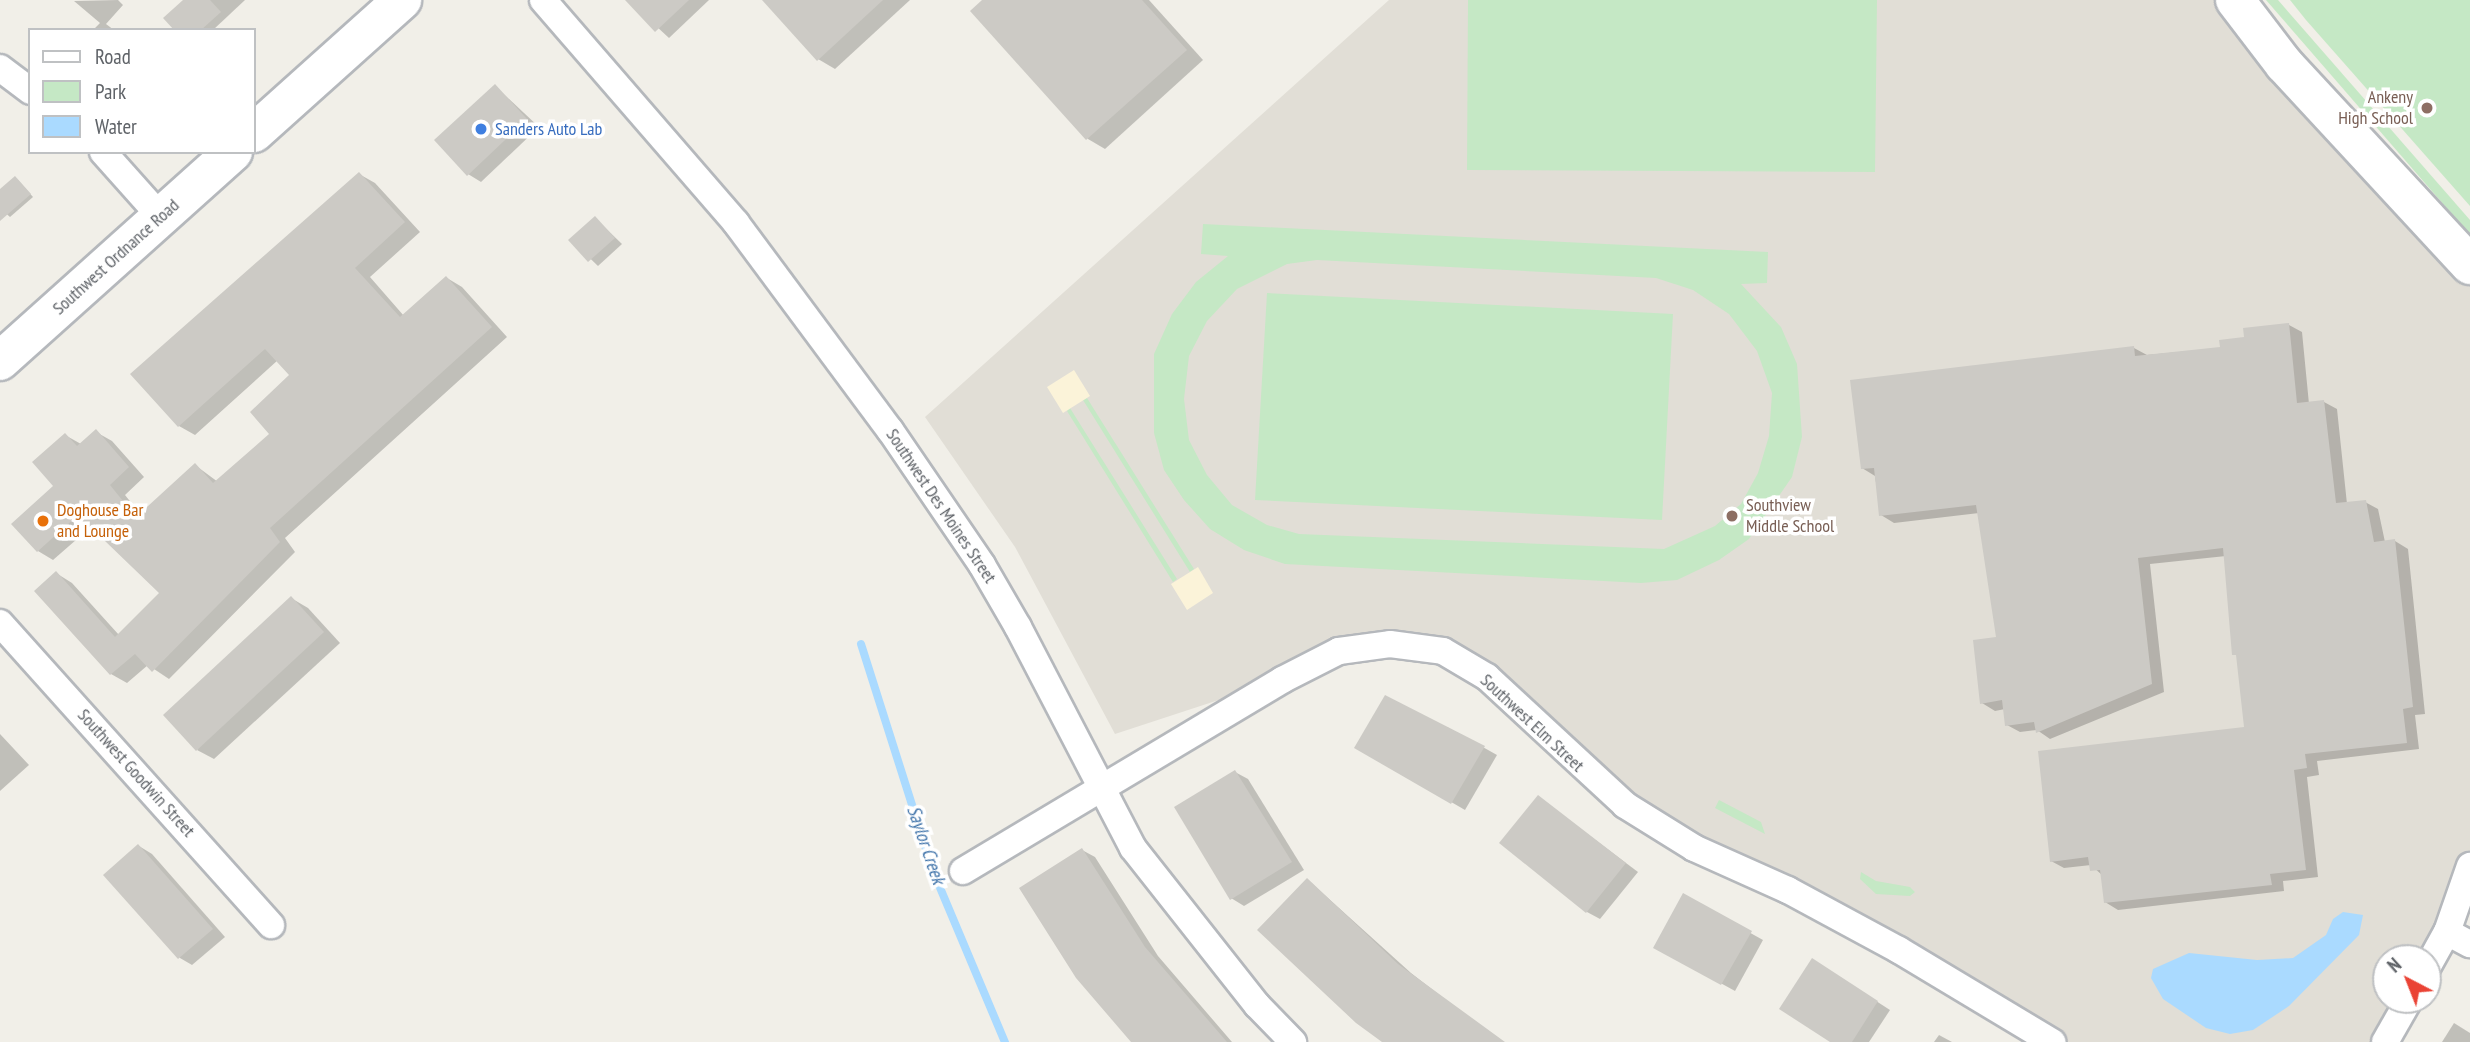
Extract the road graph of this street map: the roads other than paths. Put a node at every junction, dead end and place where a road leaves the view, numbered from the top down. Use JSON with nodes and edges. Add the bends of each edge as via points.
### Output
{"nodes":[{"id":1,"x":402,"y":0,"type":"edge"},
{"id":2,"x":543,"y":0,"type":"edge"},
{"id":3,"x":2235,"y":0,"type":"edge"},
{"id":4,"x":0,"y":68,"type":"edge"},
{"id":5,"x":28,"y":89,"type":"edge"},
{"id":6,"x":256,"y":131,"type":"edge"},
{"id":7,"x":105,"y":154,"type":"edge"},
{"id":8,"x":231,"y":154,"type":"edge"},
{"id":9,"x":161,"y":217,"type":"junction"},
{"id":10,"x":2470,"y":265,"type":"edge"},
{"id":11,"x":0,"y":361,"type":"edge"},
{"id":12,"x":0,"y":623,"type":"edge"},
{"id":13,"x":1100,"y":788,"type":"junction"},
{"id":14,"x":2470,"y":866,"type":"edge"},
{"id":15,"x":963,"y":871,"type":"dead end"},
{"id":16,"x":271,"y":925,"type":"dead end"},
{"id":17,"x":2446,"y":932,"type":"junction"},
{"id":18,"x":2440,"y":944,"type":"edge"},
{"id":19,"x":2470,"y":944,"type":"edge"},
{"id":20,"x":2401,"y":1014,"type":"edge"},
{"id":21,"x":1293,"y":1042,"type":"edge"},
{"id":22,"x":2052,"y":1042,"type":"edge"},
{"id":23,"x":2385,"y":1042,"type":"edge"}],
"edges":[{"from":1,"to":6,"type":"street"},
{"from":2,"to":13,"type":"street","name":"Southwest Des Moines Street","via":[[736,223],[890,430],[982,565]]},
{"from":3,"to":10,"type":"street","via":[[2284,64]]},
{"from":4,"to":5,"type":"street"},
{"from":7,"to":9,"type":"street"},
{"from":8,"to":9,"type":"street","name":"Southwest Ordnance Road"},
{"from":9,"to":11,"type":"street","name":"Southwest Ordnance Road"},
{"from":12,"to":16,"type":"street","name":"Southwest Goodwin Street"},
{"from":13,"to":15,"type":"street","name":"Southwest Elm Street"},
{"from":13,"to":21,"type":"street","name":"Southwest Des Moines Street","via":[[1133,848],[1257,1005]]},
{"from":13,"to":22,"type":"street","name":"Southwest Elm Street","via":[[1339,651],[1390,644],[1443,651],[1487,677],[1625,805],[1694,848],[1788,890],[1899,950]]},
{"from":14,"to":17,"type":"street"},
{"from":17,"to":18,"type":"street"},
{"from":17,"to":19,"type":"street"},
{"from":20,"to":23,"type":"street"}]}
